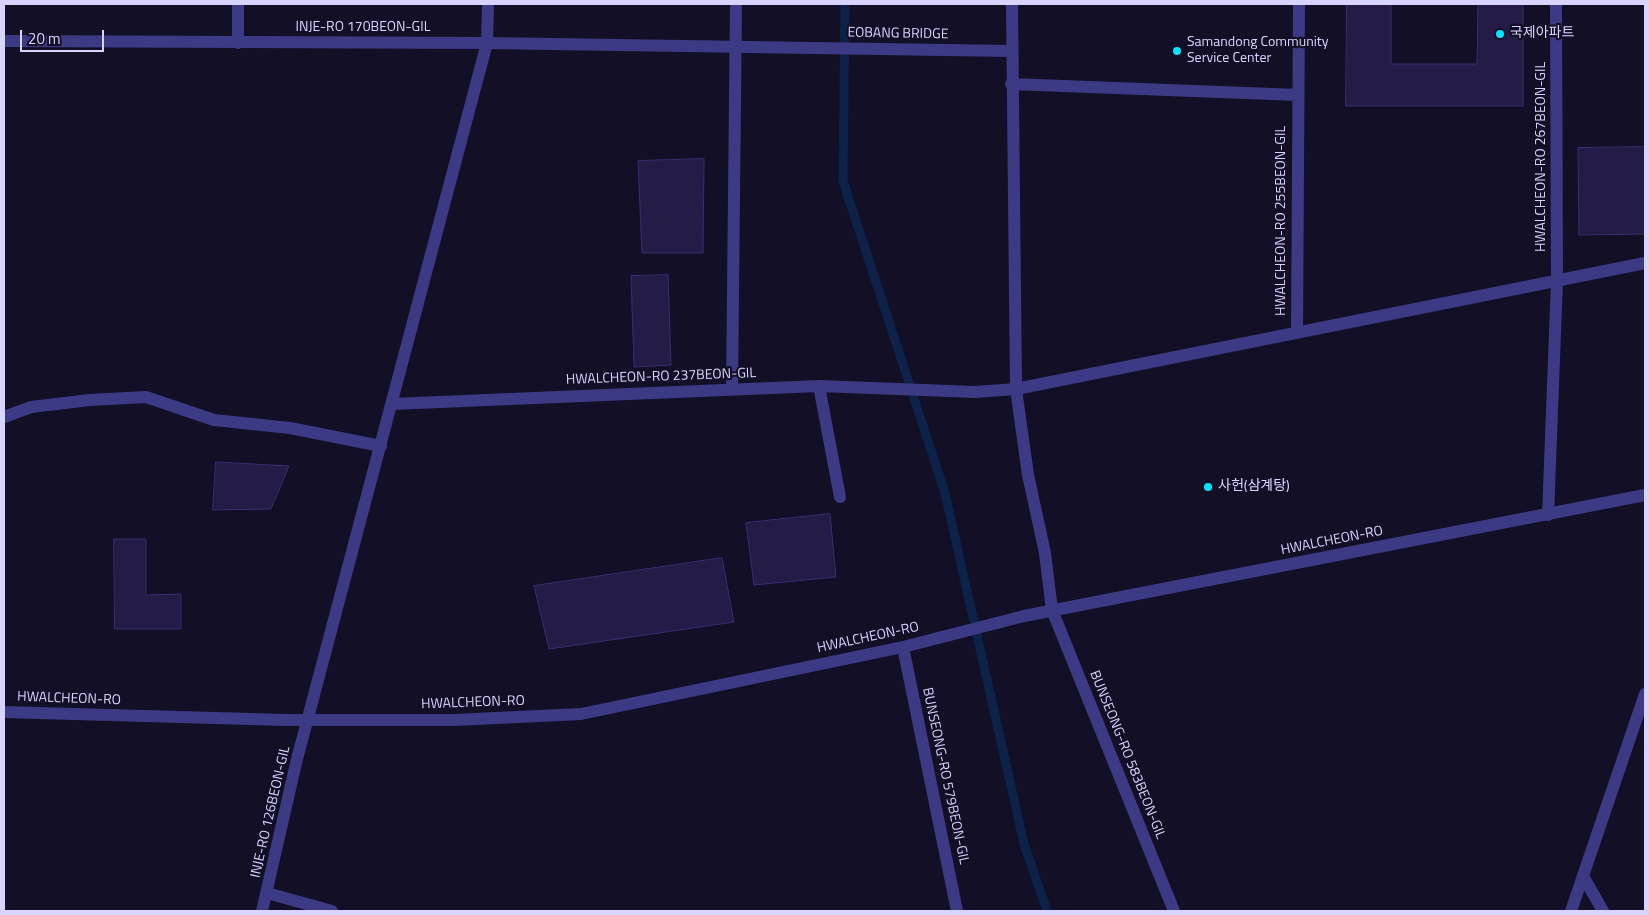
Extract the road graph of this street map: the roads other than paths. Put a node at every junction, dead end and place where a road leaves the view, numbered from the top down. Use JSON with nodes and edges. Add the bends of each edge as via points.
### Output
{"nodes":[{"id":1,"x":238,"y":4,"type":"edge"},
{"id":2,"x":488,"y":4,"type":"edge"},
{"id":3,"x":736,"y":4,"type":"edge"},
{"id":4,"x":1012,"y":4,"type":"edge"},
{"id":5,"x":1299,"y":4,"type":"edge"},
{"id":6,"x":1556,"y":4,"type":"edge"},
{"id":7,"x":4,"y":41,"type":"edge"},
{"id":8,"x":238,"y":43,"type":"junction"},
{"id":9,"x":487,"y":43,"type":"junction"},
{"id":10,"x":736,"y":47,"type":"junction"},
{"id":11,"x":817,"y":47,"type":"joint"},
{"id":12,"x":1011,"y":52,"type":"junction"},
{"id":13,"x":1011,"y":84,"type":"junction"},
{"id":14,"x":1298,"y":96,"type":"junction"},
{"id":15,"x":1645,"y":263,"type":"edge"},
{"id":16,"x":1557,"y":281,"type":"junction"},
{"id":17,"x":1296,"y":333,"type":"junction"},
{"id":18,"x":819,"y":386,"type":"junction"},
{"id":19,"x":732,"y":389,"type":"junction"},
{"id":20,"x":860,"y":389,"type":"joint"},
{"id":21,"x":1016,"y":389,"type":"junction"},
{"id":22,"x":392,"y":404,"type":"junction"},
{"id":23,"x":4,"y":417,"type":"edge"},
{"id":24,"x":381,"y":446,"type":"junction"},
{"id":25,"x":1645,"y":495,"type":"edge"},
{"id":26,"x":840,"y":497,"type":"dead end"},
{"id":27,"x":1548,"y":514,"type":"junction"},
{"id":28,"x":1052,"y":610,"type":"junction"},
{"id":29,"x":903,"y":647,"type":"junction"},
{"id":30,"x":1645,"y":694,"type":"edge"},
{"id":31,"x":4,"y":712,"type":"edge"},
{"id":32,"x":309,"y":720,"type":"junction"},
{"id":33,"x":1583,"y":876,"type":"junction"},
{"id":34,"x":268,"y":893,"type":"junction"},
{"id":35,"x":262,"y":911,"type":"edge"},
{"id":36,"x":332,"y":911,"type":"edge"},
{"id":37,"x":957,"y":911,"type":"edge"},
{"id":38,"x":1174,"y":911,"type":"edge"},
{"id":39,"x":1571,"y":911,"type":"edge"},
{"id":40,"x":1603,"y":911,"type":"edge"}],
"edges":[{"from":1,"to":8,"type":"street"},
{"from":2,"to":9,"type":"street"},
{"from":3,"to":10,"type":"street"},
{"from":4,"to":12,"type":"street"},
{"from":5,"to":14,"type":"street","name":"HWALCHEON-RO 255BEON-GIL"},
{"from":6,"to":16,"type":"street","name":"HWALCHEON-RO 267BEON-GIL"},
{"from":7,"to":8,"type":"street","name":"INJE-RO 170BEON-GIL"},
{"from":8,"to":9,"type":"street","name":"INJE-RO 170BEON-GIL"},
{"from":9,"to":10,"type":"street","name":"INJE-RO 170BEON-GIL"},
{"from":9,"to":22,"type":"street"},
{"from":10,"to":11,"type":"street","name":"INJE-RO 170BEON-GIL"},
{"from":10,"to":19,"type":"street"},
{"from":11,"to":12,"type":"street","name":"EOBANG BRIDGE"},
{"from":12,"to":13,"type":"street"},
{"from":13,"to":14,"type":"street"},
{"from":13,"to":21,"type":"street"},
{"from":14,"to":17,"type":"street","name":"HWALCHEON-RO 255BEON-GIL"},
{"from":15,"to":16,"type":"street"},
{"from":16,"to":17,"type":"street"},
{"from":16,"to":27,"type":"street","name":"HWALCHEON-RO 267BEON-GIL"},
{"from":17,"to":21,"type":"street","name":"HWALCHEON-RO 255BEON-GIL"},
{"from":18,"to":19,"type":"street","name":"HWALCHEON-RO 237BEON-GIL"},
{"from":18,"to":20,"type":"street","name":"HWALCHEON-RO 237BEON-GIL"},
{"from":18,"to":26,"type":"street"},
{"from":19,"to":22,"type":"street","name":"HWALCHEON-RO 237BEON-GIL"},
{"from":20,"to":21,"type":"street","name":"HWALCHEON-RO 255BEON-GIL","via":[[975,392]]},
{"from":21,"to":28,"type":"street"},
{"from":22,"to":24,"type":"street"},
{"from":23,"to":24,"type":"street","via":[[32,407],[146,397],[214,420],[290,428]]},
{"from":24,"to":32,"type":"street"},
{"from":25,"to":27,"type":"street","name":"HWALCHEON-RO"},
{"from":27,"to":28,"type":"street","name":"HWALCHEON-RO"},
{"from":28,"to":29,"type":"street","name":"HWALCHEON-RO"},
{"from":28,"to":38,"type":"street","name":"BUNSEONG-RO 583BEON-GIL"},
{"from":29,"to":32,"type":"street","name":"HWALCHEON-RO","via":[[581,714],[454,720]]},
{"from":29,"to":37,"type":"street","name":"BUNSEONG-RO 579BEON-GIL"},
{"from":30,"to":33,"type":"street"},
{"from":31,"to":32,"type":"street","name":"HWALCHEON-RO"},
{"from":32,"to":34,"type":"street","name":"INJE-RO 126BEON-GIL","via":[[297,759]]},
{"from":33,"to":39,"type":"street"},
{"from":33,"to":40,"type":"street"},
{"from":34,"to":35,"type":"street","name":"INJE-RO 126BEON-GIL"},
{"from":34,"to":36,"type":"street"}]}
